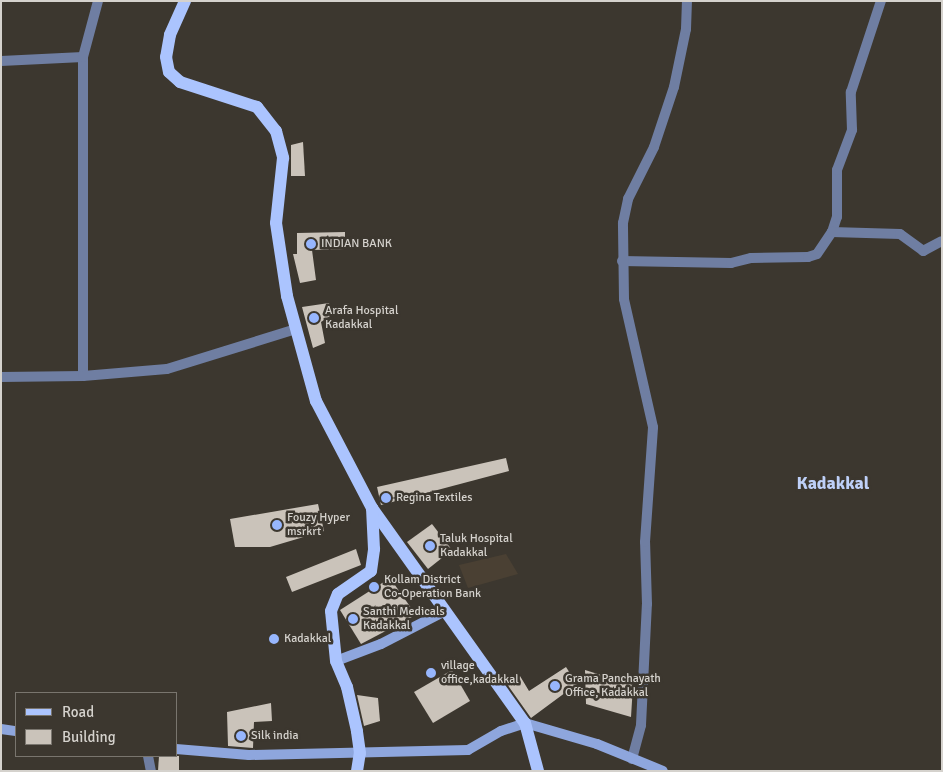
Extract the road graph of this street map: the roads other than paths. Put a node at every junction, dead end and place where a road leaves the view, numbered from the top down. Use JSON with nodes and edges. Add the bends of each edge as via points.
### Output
{"nodes":[{"id":1,"x":98,"y":1,"type":"edge"},
{"id":2,"x":185,"y":1,"type":"edge"},
{"id":3,"x":687,"y":1,"type":"edge"},
{"id":4,"x":881,"y":1,"type":"edge"},
{"id":5,"x":82,"y":57,"type":"junction"},
{"id":6,"x":1,"y":61,"type":"edge"},
{"id":7,"x":832,"y":232,"type":"junction"},
{"id":8,"x":942,"y":241,"type":"edge"},
{"id":9,"x":622,"y":261,"type":"junction"},
{"id":10,"x":296,"y":328,"type":"junction"},
{"id":11,"x":83,"y":376,"type":"junction"},
{"id":12,"x":1,"y":377,"type":"edge"},
{"id":13,"x":372,"y":508,"type":"junction"},
{"id":14,"x":446,"y":611,"type":"junction"},
{"id":15,"x":336,"y":661,"type":"junction"},
{"id":16,"x":525,"y":723,"type":"junction"},
{"id":17,"x":1,"y":729,"type":"edge"},
{"id":18,"x":15,"y":731,"type":"edge"},
{"id":19,"x":178,"y":749,"type":"edge"},
{"id":20,"x":360,"y":753,"type":"junction"},
{"id":21,"x":148,"y":757,"type":"edge"},
{"id":22,"x":632,"y":759,"type":"junction"},
{"id":23,"x":150,"y":771,"type":"edge"},
{"id":24,"x":357,"y":771,"type":"edge"},
{"id":25,"x":538,"y":771,"type":"edge"},
{"id":26,"x":632,"y":771,"type":"edge"},
{"id":27,"x":663,"y":771,"type":"edge"}],
"edges":[{"from":1,"to":5,"type":"street"},
{"from":2,"to":10,"type":"main road","via":[[170,35],[166,57],[169,72],[180,82],[257,107],[276,131],[283,158],[276,223],[287,296]]},
{"from":3,"to":9,"type":"street","via":[[686,29],[674,87],[654,147],[628,199]]},
{"from":4,"to":7,"type":"street","via":[[851,92],[852,130],[837,170],[837,217]]},
{"from":5,"to":6,"type":"street"},
{"from":5,"to":11,"type":"street"},
{"from":7,"to":8,"type":"street","via":[[900,234],[924,251]]},
{"from":7,"to":9,"type":"street","via":[[817,254],[808,257],[750,258],[731,262]]},
{"from":9,"to":22,"type":"street","via":[[627,315],[653,427],[645,542],[647,604],[641,725]]},
{"from":10,"to":11,"type":"street","via":[[167,369]]},
{"from":10,"to":13,"type":"main road","via":[[316,402]]},
{"from":11,"to":12,"type":"street"},
{"from":13,"to":14,"type":"main road"},
{"from":13,"to":15,"type":"main road","via":[[374,549],[371,571],[338,594],[331,611]]},
{"from":14,"to":15,"type":"street","via":[[381,644]]},
{"from":14,"to":16,"type":"main road"},
{"from":15,"to":20,"type":"main road","via":[[347,687]]},
{"from":16,"to":20,"type":"street","via":[[501,731],[468,750]]},
{"from":16,"to":22,"type":"street"},
{"from":16,"to":25,"type":"main road"},
{"from":17,"to":18,"type":"street"},
{"from":19,"to":20,"type":"street","via":[[249,755]]},
{"from":20,"to":24,"type":"main road"},
{"from":21,"to":23,"type":"street"},
{"from":22,"to":26,"type":"street"},
{"from":22,"to":27,"type":"street"}]}
